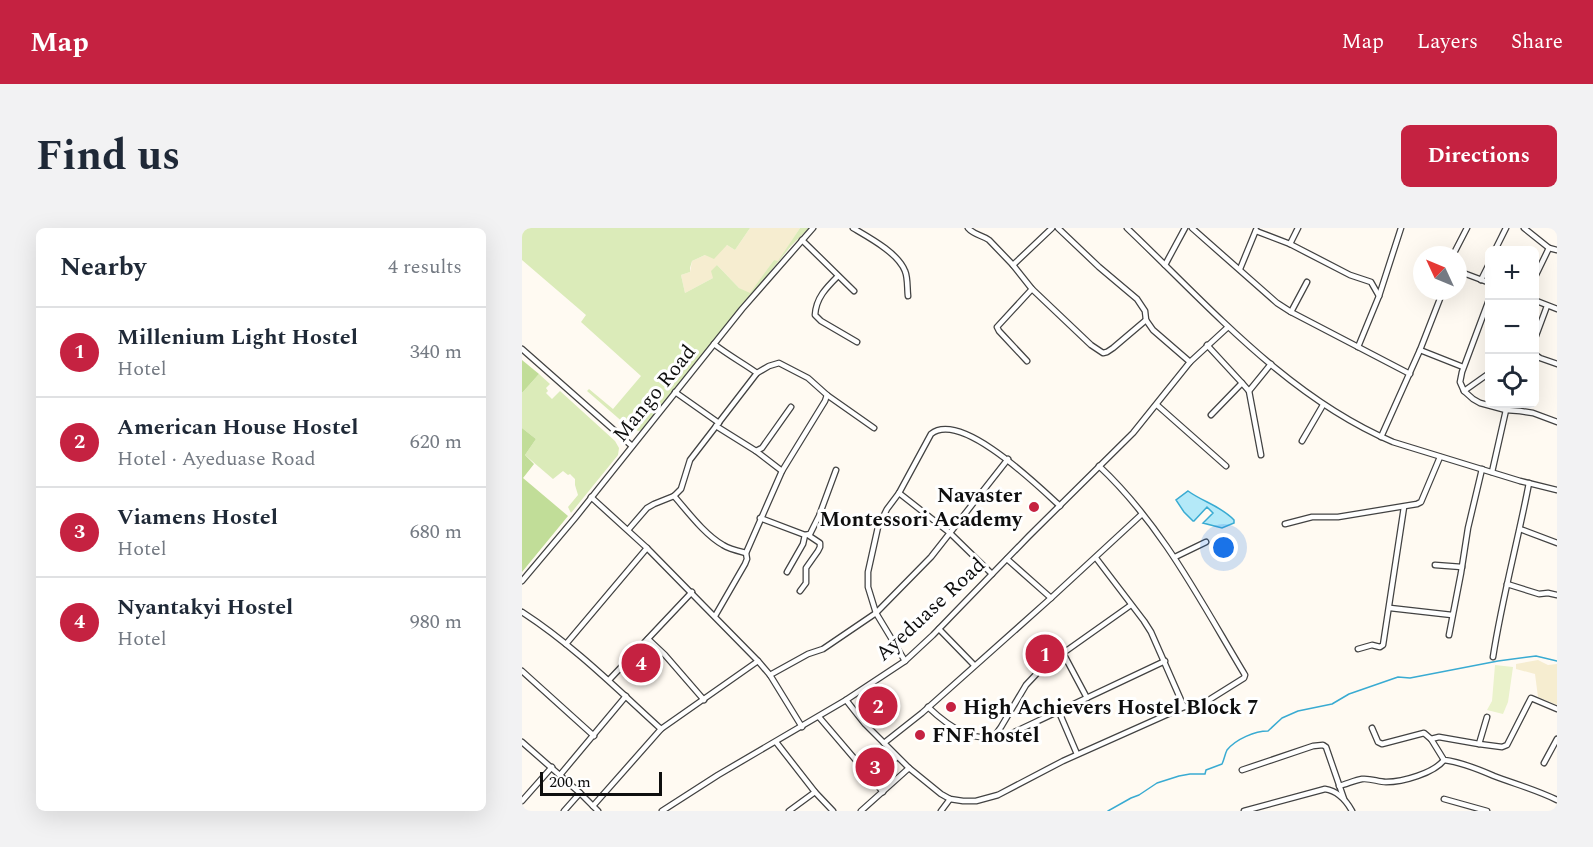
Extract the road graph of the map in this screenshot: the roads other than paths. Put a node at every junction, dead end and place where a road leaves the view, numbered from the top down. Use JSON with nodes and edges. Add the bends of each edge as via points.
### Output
{"nodes":[{"id":1,"x":813,"y":228,"type":"edge"},
{"id":2,"x":854,"y":228,"type":"edge"},
{"id":3,"x":968,"y":228,"type":"edge"},
{"id":4,"x":1052,"y":228,"type":"edge"},
{"id":5,"x":1058,"y":228,"type":"edge"},
{"id":6,"x":1127,"y":228,"type":"edge"},
{"id":7,"x":1185,"y":228,"type":"edge"},
{"id":8,"x":1192,"y":228,"type":"edge"},
{"id":9,"x":1298,"y":228,"type":"edge"},
{"id":10,"x":1467,"y":228,"type":"edge"},
{"id":11,"x":1506,"y":228,"type":"edge"},
{"id":12,"x":1524,"y":228,"type":"edge"},
{"id":13,"x":1256,"y":229,"type":"edge"},
{"id":14,"x":1399,"y":229,"type":"edge"},
{"id":15,"x":802,"y":240,"type":"junction"},
{"id":16,"x":1290,"y":244,"type":"junction"},
{"id":17,"x":1458,"y":246,"type":"edge"},
{"id":18,"x":1497,"y":246,"type":"edge"},
{"id":19,"x":1549,"y":248,"type":"junction"},
{"id":20,"x":1557,"y":250,"type":"edge"},
{"id":21,"x":1013,"y":265,"type":"junction"},
{"id":22,"x":1165,"y":266,"type":"junction"},
{"id":23,"x":1240,"y":269,"type":"junction"},
{"id":24,"x":1539,"y":269,"type":"edge"},
{"id":25,"x":1485,"y":272,"type":"edge"},
{"id":26,"x":1467,"y":275,"type":"edge"},
{"id":27,"x":838,"y":276,"type":"junction"},
{"id":28,"x":1481,"y":280,"type":"junction"},
{"id":29,"x":1485,"y":281,"type":"edge"},
{"id":30,"x":1307,"y":282,"type":"dead end"},
{"id":31,"x":1032,"y":289,"type":"junction"},
{"id":32,"x":854,"y":291,"type":"dead end"},
{"id":33,"x":908,"y":296,"type":"dead end"},
{"id":34,"x":1379,"y":296,"type":"junction"},
{"id":35,"x":1439,"y":300,"type":"edge"},
{"id":36,"x":1489,"y":300,"type":"edge"},
{"id":37,"x":1539,"y":302,"type":"edge"},
{"id":38,"x":1547,"y":306,"type":"junction"},
{"id":39,"x":1557,"y":309,"type":"edge"},
{"id":40,"x":1291,"y":312,"type":"junction"},
{"id":41,"x":1146,"y":320,"type":"junction"},
{"id":42,"x":1228,"y":327,"type":"junction"},
{"id":43,"x":1539,"y":328,"type":"edge"},
{"id":44,"x":857,"y":342,"type":"dead end"},
{"id":45,"x":714,"y":344,"type":"junction"},
{"id":46,"x":1207,"y":345,"type":"junction"},
{"id":47,"x":1358,"y":347,"type":"junction"},
{"id":48,"x":522,"y":349,"type":"edge"},
{"id":49,"x":1420,"y":350,"type":"junction"},
{"id":50,"x":1539,"y":357,"type":"edge"},
{"id":51,"x":1028,"y":361,"type":"dead end"},
{"id":52,"x":1190,"y":362,"type":"junction"},
{"id":53,"x":1271,"y":364,"type":"junction"},
{"id":54,"x":1557,"y":364,"type":"edge"},
{"id":55,"x":1463,"y":367,"type":"junction"},
{"id":56,"x":757,"y":373,"type":"junction"},
{"id":57,"x":1410,"y":374,"type":"junction"},
{"id":58,"x":1485,"y":376,"type":"edge"},
{"id":59,"x":1242,"y":383,"type":"junction"},
{"id":60,"x":1249,"y":391,"type":"junction"},
{"id":61,"x":1464,"y":391,"type":"junction"},
{"id":62,"x":675,"y":392,"type":"junction"},
{"id":63,"x":827,"y":395,"type":"junction"},
{"id":64,"x":1156,"y":405,"type":"junction"},
{"id":65,"x":1323,"y":405,"type":"junction"},
{"id":66,"x":791,"y":407,"type":"dead end"},
{"id":67,"x":1506,"y":410,"type":"junction"},
{"id":68,"x":1211,"y":416,"type":"dead end"},
{"id":69,"x":1557,"y":422,"type":"edge"},
{"id":70,"x":718,"y":424,"type":"junction"},
{"id":71,"x":874,"y":428,"type":"dead end"},
{"id":72,"x":1381,"y":437,"type":"junction"},
{"id":73,"x":1302,"y":441,"type":"dead end"},
{"id":74,"x":632,"y":446,"type":"junction"},
{"id":75,"x":756,"y":451,"type":"junction"},
{"id":76,"x":1261,"y":455,"type":"dead end"},
{"id":77,"x":1440,"y":457,"type":"junction"},
{"id":78,"x":1008,"y":459,"type":"junction"},
{"id":79,"x":1099,"y":466,"type":"junction"},
{"id":80,"x":1226,"y":466,"type":"dead end"},
{"id":81,"x":1482,"y":469,"type":"junction"},
{"id":82,"x":836,"y":470,"type":"dead end"},
{"id":83,"x":782,"y":471,"type":"junction"},
{"id":84,"x":1492,"y":472,"type":"junction"},
{"id":85,"x":1529,"y":483,"type":"junction"},
{"id":86,"x":1557,"y":490,"type":"edge"},
{"id":87,"x":899,"y":493,"type":"junction"},
{"id":88,"x":674,"y":496,"type":"junction"},
{"id":89,"x":591,"y":497,"type":"junction"},
{"id":90,"x":1060,"y":506,"type":"junction"},
{"id":91,"x":1404,"y":507,"type":"junction"},
{"id":92,"x":1142,"y":514,"type":"junction"},
{"id":93,"x":760,"y":518,"type":"junction"},
{"id":94,"x":1286,"y":524,"type":"dead end"},
{"id":95,"x":1520,"y":529,"type":"junction"},
{"id":96,"x":628,"y":530,"type":"junction"},
{"id":97,"x":950,"y":533,"type":"junction"},
{"id":98,"x":806,"y":535,"type":"junction"},
{"id":99,"x":1206,"y":542,"type":"dead end"},
{"id":100,"x":1557,"y":543,"type":"edge"},
{"id":101,"x":647,"y":548,"type":"junction"},
{"id":102,"x":746,"y":553,"type":"junction"},
{"id":103,"x":1175,"y":557,"type":"junction"},
{"id":104,"x":1096,"y":558,"type":"junction"},
{"id":105,"x":1007,"y":559,"type":"junction"},
{"id":106,"x":1435,"y":566,"type":"dead end"},
{"id":107,"x":1461,"y":567,"type":"junction"},
{"id":108,"x":787,"y":573,"type":"dead end"},
{"id":109,"x":992,"y":574,"type":"junction"},
{"id":110,"x":522,"y":581,"type":"edge"},
{"id":111,"x":1507,"y":584,"type":"junction"},
{"id":112,"x":800,"y":591,"type":"dead end"},
{"id":113,"x":692,"y":592,"type":"junction"},
{"id":114,"x":1557,"y":595,"type":"edge"},
{"id":115,"x":1051,"y":598,"type":"junction"},
{"id":116,"x":1131,"y":605,"type":"junction"},
{"id":117,"x":1390,"y":608,"type":"junction"},
{"id":118,"x":522,"y":612,"type":"edge"},
{"id":119,"x":876,"y":613,"type":"junction"},
{"id":120,"x":1452,"y":615,"type":"junction"},
{"id":121,"x":715,"y":616,"type":"junction"},
{"id":122,"x":939,"y":629,"type":"junction"},
{"id":123,"x":1449,"y":635,"type":"dead end"},
{"id":124,"x":648,"y":639,"type":"junction"},
{"id":125,"x":566,"y":644,"type":"junction"},
{"id":126,"x":1358,"y":649,"type":"dead end"},
{"id":127,"x":1063,"y":653,"type":"junction"},
{"id":128,"x":1492,"y":657,"type":"dead end"},
{"id":129,"x":758,"y":661,"type":"junction"},
{"id":130,"x":905,"y":661,"type":"junction"},
{"id":131,"x":1165,"y":661,"type":"junction"},
{"id":132,"x":974,"y":665,"type":"junction"},
{"id":133,"x":522,"y":671,"type":"edge"},
{"id":134,"x":770,"y":675,"type":"junction"},
{"id":135,"x":609,"y":680,"type":"junction"},
{"id":136,"x":626,"y":696,"type":"junction"},
{"id":137,"x":1087,"y":699,"type":"junction"},
{"id":138,"x":704,"y":700,"type":"junction"},
{"id":139,"x":846,"y":700,"type":"junction"},
{"id":140,"x":928,"y":707,"type":"junction"},
{"id":141,"x":1184,"y":707,"type":"junction"},
{"id":142,"x":1557,"y":709,"type":"edge"},
{"id":143,"x":1059,"y":712,"type":"junction"},
{"id":144,"x":819,"y":717,"type":"junction"},
{"id":145,"x":1487,"y":717,"type":"dead end"},
{"id":146,"x":802,"y":727,"type":"junction"},
{"id":147,"x":1372,"y":728,"type":"dead end"},
{"id":148,"x":661,"y":729,"type":"junction"},
{"id":149,"x":594,"y":736,"type":"junction"},
{"id":150,"x":992,"y":739,"type":"junction"},
{"id":151,"x":1431,"y":739,"type":"junction"},
{"id":152,"x":1557,"y":739,"type":"edge"},
{"id":153,"x":522,"y":742,"type":"edge"},
{"id":154,"x":776,"y":742,"type":"junction"},
{"id":155,"x":884,"y":744,"type":"junction"},
{"id":156,"x":1479,"y":744,"type":"junction"},
{"id":157,"x":1077,"y":754,"type":"junction"},
{"id":158,"x":897,"y":758,"type":"junction"},
{"id":159,"x":1444,"y":760,"type":"junction"},
{"id":160,"x":1544,"y":763,"type":"dead end"},
{"id":161,"x":879,"y":765,"type":"dead end"},
{"id":162,"x":552,"y":767,"type":"junction"},
{"id":163,"x":909,"y":768,"type":"junction"},
{"id":164,"x":1242,"y":770,"type":"dead end"},
{"id":165,"x":560,"y":775,"type":"junction"},
{"id":166,"x":1339,"y":786,"type":"junction"},
{"id":167,"x":815,"y":792,"type":"junction"},
{"id":168,"x":883,"y":792,"type":"junction"},
{"id":169,"x":580,"y":793,"type":"junction"},
{"id":170,"x":950,"y":799,"type":"junction"},
{"id":171,"x":1344,"y":799,"type":"junction"},
{"id":172,"x":1444,"y":799,"type":"dead end"},
{"id":173,"x":1557,"y":800,"type":"edge"},
{"id":174,"x":522,"y":801,"type":"edge"},
{"id":175,"x":593,"y":806,"type":"junction"},
{"id":176,"x":564,"y":811,"type":"edge"},
{"id":177,"x":598,"y":811,"type":"edge"},
{"id":178,"x":662,"y":811,"type":"edge"},
{"id":179,"x":789,"y":811,"type":"edge"},
{"id":180,"x":833,"y":811,"type":"edge"},
{"id":181,"x":861,"y":811,"type":"edge"},
{"id":182,"x":941,"y":811,"type":"edge"},
{"id":183,"x":1244,"y":811,"type":"edge"},
{"id":184,"x":1352,"y":811,"type":"edge"},
{"id":185,"x":1487,"y":811,"type":"edge"}],
"edges":[{"from":1,"to":15,"type":"street","name":"Mango Road"},
{"from":2,"to":33,"type":"street","via":[[886,249],[904,268]]},
{"from":3,"to":21,"type":"street","via":[[989,240]]},
{"from":4,"to":21,"type":"street"},
{"from":5,"to":41,"type":"street","via":[[1137,299]]},
{"from":6,"to":22,"type":"street"},
{"from":7,"to":22,"type":"street"},
{"from":8,"to":23,"type":"street"},
{"from":9,"to":16,"type":"street"},
{"from":10,"to":17,"type":"street"},
{"from":11,"to":18,"type":"street"},
{"from":12,"to":19,"type":"street"},
{"from":13,"to":16,"type":"street"},
{"from":13,"to":23,"type":"street"},
{"from":14,"to":34,"type":"street"},
{"from":15,"to":27,"type":"street"},
{"from":15,"to":45,"type":"street","name":"Mango Road"},
{"from":16,"to":34,"type":"street","via":[[1371,282]]},
{"from":19,"to":20,"type":"street"},
{"from":19,"to":24,"type":"street"},
{"from":21,"to":31,"type":"street"},
{"from":22,"to":42,"type":"street"},
{"from":23,"to":40,"type":"street"},
{"from":25,"to":28,"type":"street"},
{"from":26,"to":28,"type":"street"},
{"from":27,"to":32,"type":"street"},
{"from":27,"to":44,"type":"street","via":[[818,300],[815,315]]},
{"from":28,"to":29,"type":"street"},
{"from":30,"to":40,"type":"street"},
{"from":31,"to":41,"type":"street","via":[[1103,353]]},
{"from":31,"to":51,"type":"street","via":[[998,327]]},
{"from":34,"to":47,"type":"street"},
{"from":35,"to":49,"type":"street"},
{"from":36,"to":55,"type":"street"},
{"from":37,"to":38,"type":"street"},
{"from":38,"to":39,"type":"street"},
{"from":38,"to":43,"type":"street"},
{"from":40,"to":47,"type":"street"},
{"from":41,"to":52,"type":"street"},
{"from":42,"to":46,"type":"street","name":"Ayeduase Road"},
{"from":42,"to":53,"type":"street"},
{"from":45,"to":56,"type":"street"},
{"from":45,"to":62,"type":"street","name":"Mango Road"},
{"from":46,"to":52,"type":"street","name":"Ayeduase Road"},
{"from":46,"to":59,"type":"street"},
{"from":47,"to":57,"type":"street"},
{"from":48,"to":74,"type":"street"},
{"from":49,"to":55,"type":"street"},
{"from":49,"to":57,"type":"street"},
{"from":50,"to":54,"type":"street"},
{"from":52,"to":64,"type":"street","name":"Ayeduase Road"},
{"from":53,"to":60,"type":"street"},
{"from":53,"to":65,"type":"street"},
{"from":55,"to":61,"type":"street","via":[[1460,382]]},
{"from":56,"to":63,"type":"street","via":[[779,363],[808,378]]},
{"from":56,"to":70,"type":"street"},
{"from":57,"to":72,"type":"street"},
{"from":58,"to":61,"type":"street"},
{"from":59,"to":60,"type":"street"},
{"from":59,"to":68,"type":"street"},
{"from":60,"to":76,"type":"street"},
{"from":61,"to":67,"type":"street","via":[[1480,403]]},
{"from":62,"to":70,"type":"street"},
{"from":62,"to":74,"type":"street","name":"Mango Road"},
{"from":63,"to":71,"type":"street"},
{"from":63,"to":83,"type":"street"},
{"from":64,"to":79,"type":"street","name":"Ayeduase Road"},
{"from":64,"to":80,"type":"street"},
{"from":65,"to":72,"type":"street"},
{"from":65,"to":73,"type":"street"},
{"from":66,"to":75,"type":"street"},
{"from":67,"to":69,"type":"street","via":[[1533,413]]},
{"from":67,"to":84,"type":"street"},
{"from":70,"to":75,"type":"street"},
{"from":70,"to":88,"type":"street","via":[[690,460],[681,489]]},
{"from":72,"to":77,"type":"street"},
{"from":74,"to":89,"type":"street","name":"Mango Road"},
{"from":75,"to":83,"type":"street"},
{"from":77,"to":81,"type":"street"},
{"from":77,"to":91,"type":"street","via":[[1420,502]]},
{"from":78,"to":87,"type":"street","via":[[980,441],[950,429],[937,429]]},
{"from":78,"to":90,"type":"street"},
{"from":78,"to":97,"type":"street"},
{"from":79,"to":90,"type":"street","name":"Ayeduase Road"},
{"from":79,"to":92,"type":"street"},
{"from":81,"to":84,"type":"street"},
{"from":81,"to":107,"type":"street"},
{"from":82,"to":98,"type":"street","via":[[812,532]]},
{"from":83,"to":93,"type":"street"},
{"from":84,"to":85,"type":"street"},
{"from":85,"to":86,"type":"street"},
{"from":85,"to":95,"type":"street"},
{"from":87,"to":97,"type":"street"},
{"from":87,"to":119,"type":"street","via":[[878,527],[870,559],[868,587]]},
{"from":88,"to":96,"type":"street","via":[[647,508]]},
{"from":88,"to":102,"type":"street","via":[[723,546]]},
{"from":89,"to":96,"type":"street"},
{"from":89,"to":110,"type":"street","name":"Mango Road"},
{"from":90,"to":105,"type":"street","name":"Ayeduase Road"},
{"from":91,"to":94,"type":"street","via":[[1311,517]]},
{"from":91,"to":117,"type":"street"},
{"from":92,"to":103,"type":"street"},
{"from":92,"to":104,"type":"street"},
{"from":93,"to":98,"type":"street"},
{"from":93,"to":102,"type":"street"},
{"from":95,"to":100,"type":"street"},
{"from":95,"to":111,"type":"street"},
{"from":96,"to":101,"type":"street"},
{"from":97,"to":109,"type":"street"},
{"from":97,"to":119,"type":"street"},
{"from":98,"to":108,"type":"street"},
{"from":98,"to":112,"type":"street","via":[[820,543],[820,547],[806,568],[806,583]]},
{"from":99,"to":103,"type":"street"},
{"from":101,"to":113,"type":"street"},
{"from":101,"to":125,"type":"street"},
{"from":102,"to":121,"type":"street","via":[[745,564]]},
{"from":103,"to":141,"type":"street","via":[[1245,676],[1204,703]]},
{"from":104,"to":115,"type":"street"},
{"from":104,"to":116,"type":"street"},
{"from":105,"to":109,"type":"street","name":"Ayeduase Road"},
{"from":105,"to":115,"type":"street"},
{"from":106,"to":107,"type":"street"},
{"from":107,"to":120,"type":"street"},
{"from":109,"to":122,"type":"street","name":"Ayeduase Road"},
{"from":111,"to":114,"type":"street"},
{"from":111,"to":128,"type":"street"},
{"from":113,"to":121,"type":"street"},
{"from":113,"to":124,"type":"street"},
{"from":115,"to":132,"type":"street"},
{"from":116,"to":127,"type":"street"},
{"from":116,"to":131,"type":"street","via":[[1151,632]]},
{"from":117,"to":120,"type":"street"},
{"from":117,"to":126,"type":"street","via":[[1382,646]]},
{"from":118,"to":125,"type":"street"},
{"from":119,"to":130,"type":"street"},
{"from":119,"to":134,"type":"street","via":[[823,649]]},
{"from":120,"to":123,"type":"street"},
{"from":121,"to":129,"type":"street"},
{"from":122,"to":130,"type":"street","name":"Ayeduase Road"},
{"from":122,"to":132,"type":"street"},
{"from":124,"to":135,"type":"street"},
{"from":124,"to":138,"type":"street"},
{"from":125,"to":135,"type":"street"},
{"from":127,"to":137,"type":"street"},
{"from":127,"to":150,"type":"street","via":[[1029,681]]},
{"from":129,"to":134,"type":"street"},
{"from":129,"to":138,"type":"street"},
{"from":130,"to":139,"type":"street","name":"Ayeduase Road"},
{"from":131,"to":137,"type":"street"},
{"from":131,"to":141,"type":"street"},
{"from":132,"to":140,"type":"street"},
{"from":133,"to":149,"type":"street"},
{"from":134,"to":146,"type":"street"},
{"from":135,"to":136,"type":"street"},
{"from":136,"to":148,"type":"street"},
{"from":136,"to":149,"type":"street"},
{"from":137,"to":143,"type":"street"},
{"from":138,"to":148,"type":"street"},
{"from":139,"to":144,"type":"street","name":"Ayeduase Road"},
{"from":139,"to":155,"type":"street"},
{"from":140,"to":150,"type":"street","via":[[947,724],[967,734]]},
{"from":140,"to":155,"type":"street"},
{"from":141,"to":157,"type":"street"},
{"from":142,"to":156,"type":"street","via":[[1531,698],[1507,745]]},
{"from":143,"to":150,"type":"street"},
{"from":143,"to":157,"type":"street"},
{"from":144,"to":146,"type":"street","name":"Ayeduase Road"},
{"from":144,"to":168,"type":"street"},
{"from":145,"to":156,"type":"street"},
{"from":146,"to":154,"type":"street","name":"Ayeduase Road"},
{"from":147,"to":151,"type":"street","via":[[1380,744],[1423,733]]},
{"from":148,"to":175,"type":"street"},
{"from":149,"to":165,"type":"street"},
{"from":151,"to":156,"type":"street"},
{"from":151,"to":159,"type":"street"},
{"from":152,"to":160,"type":"street"},
{"from":153,"to":162,"type":"street"},
{"from":154,"to":167,"type":"street"},
{"from":154,"to":178,"type":"street","name":"Ayeduase Road"},
{"from":155,"to":158,"type":"street"},
{"from":157,"to":170,"type":"street","via":[[987,799]]},
{"from":158,"to":161,"type":"street","via":[[887,767]]},
{"from":158,"to":163,"type":"street"},
{"from":159,"to":166,"type":"street","via":[[1408,779],[1363,779]]},
{"from":159,"to":173,"type":"street","via":[[1473,767]]},
{"from":162,"to":165,"type":"street"},
{"from":162,"to":174,"type":"street"},
{"from":163,"to":168,"type":"street"},
{"from":163,"to":170,"type":"street"},
{"from":164,"to":166,"type":"street","via":[[1323,745]]},
{"from":165,"to":169,"type":"street"},
{"from":166,"to":171,"type":"street"},
{"from":167,"to":179,"type":"street"},
{"from":167,"to":180,"type":"street"},
{"from":168,"to":181,"type":"street"},
{"from":169,"to":175,"type":"street"},
{"from":169,"to":176,"type":"street"},
{"from":170,"to":182,"type":"street"},
{"from":171,"to":183,"type":"street","via":[[1325,789]]},
{"from":171,"to":184,"type":"street"},
{"from":172,"to":185,"type":"street"},
{"from":175,"to":177,"type":"street"}]}
